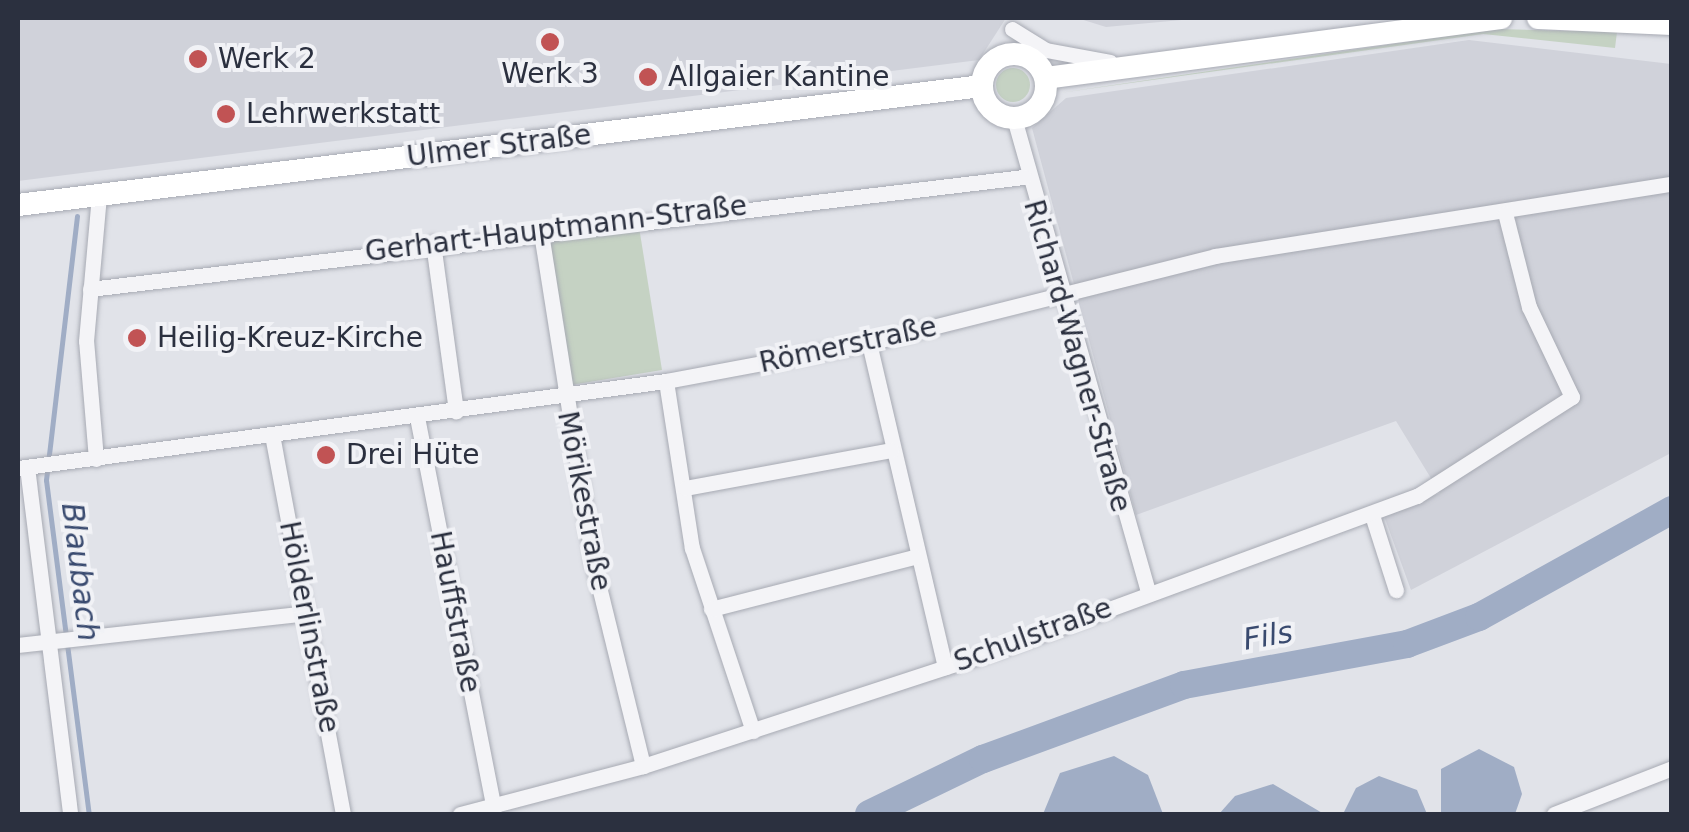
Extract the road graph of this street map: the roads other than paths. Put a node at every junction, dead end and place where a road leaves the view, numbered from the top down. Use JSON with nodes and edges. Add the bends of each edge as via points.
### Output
{"nodes":[{"id":1,"x":1450,"y":18,"type":"edge"},
{"id":2,"x":1501,"y":18,"type":"edge"},
{"id":3,"x":1538,"y":18,"type":"edge"},
{"id":4,"x":1672,"y":24,"type":"edge"},
{"id":5,"x":1426,"y":26,"type":"junction"},
{"id":6,"x":1012,"y":29,"type":"dead end"},
{"id":7,"x":1124,"y":63,"type":"junction"},
{"id":8,"x":1046,"y":78,"type":"junction"},
{"id":9,"x":981,"y":86,"type":"junction"},
{"id":10,"x":1014,"y":118,"type":"junction"},
{"id":11,"x":1024,"y":178,"type":"junction"},
{"id":12,"x":1672,"y":184,"type":"edge"},
{"id":13,"x":100,"y":195,"type":"junction"},
{"id":14,"x":18,"y":204,"type":"edge"},
{"id":15,"x":1506,"y":213,"type":"junction"},
{"id":16,"x":541,"y":233,"type":"junction"},
{"id":17,"x":434,"y":244,"type":"junction"},
{"id":18,"x":90,"y":290,"type":"junction"},
{"id":19,"x":1061,"y":296,"type":"junction"},
{"id":20,"x":869,"y":343,"type":"junction"},
{"id":21,"x":666,"y":382,"type":"junction"},
{"id":22,"x":564,"y":398,"type":"junction"},
{"id":23,"x":456,"y":411,"type":"junction"},
{"id":24,"x":417,"y":417,"type":"junction"},
{"id":25,"x":273,"y":440,"type":"junction"},
{"id":26,"x":892,"y":450,"type":"junction"},
{"id":27,"x":96,"y":459,"type":"junction"},
{"id":28,"x":27,"y":467,"type":"edge"},
{"id":29,"x":685,"y":488,"type":"junction"},
{"id":30,"x":1372,"y":515,"type":"junction"},
{"id":31,"x":914,"y":557,"type":"junction"},
{"id":32,"x":1396,"y":590,"type":"dead end"},
{"id":33,"x":1148,"y":591,"type":"junction"},
{"id":34,"x":711,"y":609,"type":"junction"},
{"id":35,"x":307,"y":613,"type":"junction"},
{"id":36,"x":60,"y":639,"type":"junction"},
{"id":37,"x":18,"y":645,"type":"edge"},
{"id":38,"x":945,"y":667,"type":"junction"},
{"id":39,"x":752,"y":731,"type":"junction"},
{"id":40,"x":643,"y":766,"type":"junction"},
{"id":41,"x":1672,"y":768,"type":"edge"},
{"id":42,"x":494,"y":808,"type":"junction"},
{"id":43,"x":70,"y":814,"type":"edge"},
{"id":44,"x":343,"y":814,"type":"edge"},
{"id":45,"x":460,"y":814,"type":"edge"},
{"id":46,"x":1554,"y":814,"type":"edge"}],
"edges":[{"from":1,"to":5,"type":"main road"},
{"from":2,"to":5,"type":"main road"},
{"from":3,"to":4,"type":"main road"},
{"from":5,"to":7,"type":"main road"},
{"from":6,"to":7,"type":"street","via":[[1046,50]]},
{"from":7,"to":8,"type":"main road"},
{"from":8,"to":9,"type":"main road","via":[[1029,58],[1010,54],[991,62]]},
{"from":8,"to":10,"type":"main road","via":[[1042,102]]},
{"from":9,"to":10,"type":"main road","via":[[989,107]]},
{"from":9,"to":13,"type":"main road","name":"Ulmer Straße"},
{"from":10,"to":11,"type":"street","name":"Richard-Wagner-Straße"},
{"from":11,"to":16,"type":"street","name":"Gerhart-Hauptmann-Straße"},
{"from":11,"to":19,"type":"street","name":"Richard-Wagner-Straße"},
{"from":12,"to":15,"type":"street","name":"Römerstraße"},
{"from":13,"to":14,"type":"main road","name":"Ulmer Straße"},
{"from":13,"to":18,"type":"street"},
{"from":15,"to":19,"type":"street","name":"Römerstraße","via":[[1215,256]]},
{"from":15,"to":30,"type":"street","name":"Schulstraße","via":[[1529,308],[1572,389],[1512,441]]},
{"from":16,"to":17,"type":"street","name":"Gerhart-Hauptmann-Straße"},
{"from":16,"to":22,"type":"street","name":"Mörikestraße"},
{"from":17,"to":18,"type":"street","name":"Gerhart-Hauptmann-Straße"},
{"from":17,"to":23,"type":"street"},
{"from":18,"to":27,"type":"street"},
{"from":19,"to":20,"type":"street","name":"Römerstraße"},
{"from":19,"to":33,"type":"street","name":"Richard-Wagner-Straße"},
{"from":20,"to":21,"type":"street","name":"Römerstraße"},
{"from":20,"to":26,"type":"street"},
{"from":21,"to":22,"type":"street","name":"Römerstraße"},
{"from":21,"to":29,"type":"street"},
{"from":22,"to":23,"type":"street","name":"Römerstraße"},
{"from":22,"to":40,"type":"street","name":"Mörikestraße"},
{"from":23,"to":24,"type":"street","name":"Römerstraße"},
{"from":24,"to":25,"type":"street","name":"Römerstraße"},
{"from":24,"to":42,"type":"street","name":"Hauffstraße"},
{"from":25,"to":27,"type":"street","name":"Römerstraße"},
{"from":25,"to":35,"type":"street","name":"Hölderlinstraße"},
{"from":26,"to":29,"type":"street"},
{"from":26,"to":31,"type":"street"},
{"from":27,"to":28,"type":"street","name":"Römerstraße"},
{"from":28,"to":36,"type":"street"},
{"from":29,"to":34,"type":"street"},
{"from":30,"to":32,"type":"street"},
{"from":30,"to":33,"type":"street","name":"Schulstraße"},
{"from":31,"to":34,"type":"street"},
{"from":31,"to":38,"type":"street"},
{"from":33,"to":38,"type":"street","name":"Schulstraße"},
{"from":34,"to":39,"type":"street"},
{"from":35,"to":36,"type":"street"},
{"from":35,"to":44,"type":"street","name":"Hölderlinstraße"},
{"from":36,"to":37,"type":"street"},
{"from":36,"to":43,"type":"street"},
{"from":38,"to":39,"type":"street","name":"Schulstraße"},
{"from":39,"to":40,"type":"street","name":"Schulstraße"},
{"from":40,"to":42,"type":"street","name":"Schulstraße"},
{"from":41,"to":46,"type":"street"},
{"from":42,"to":45,"type":"street","name":"Schulstraße"}]}
